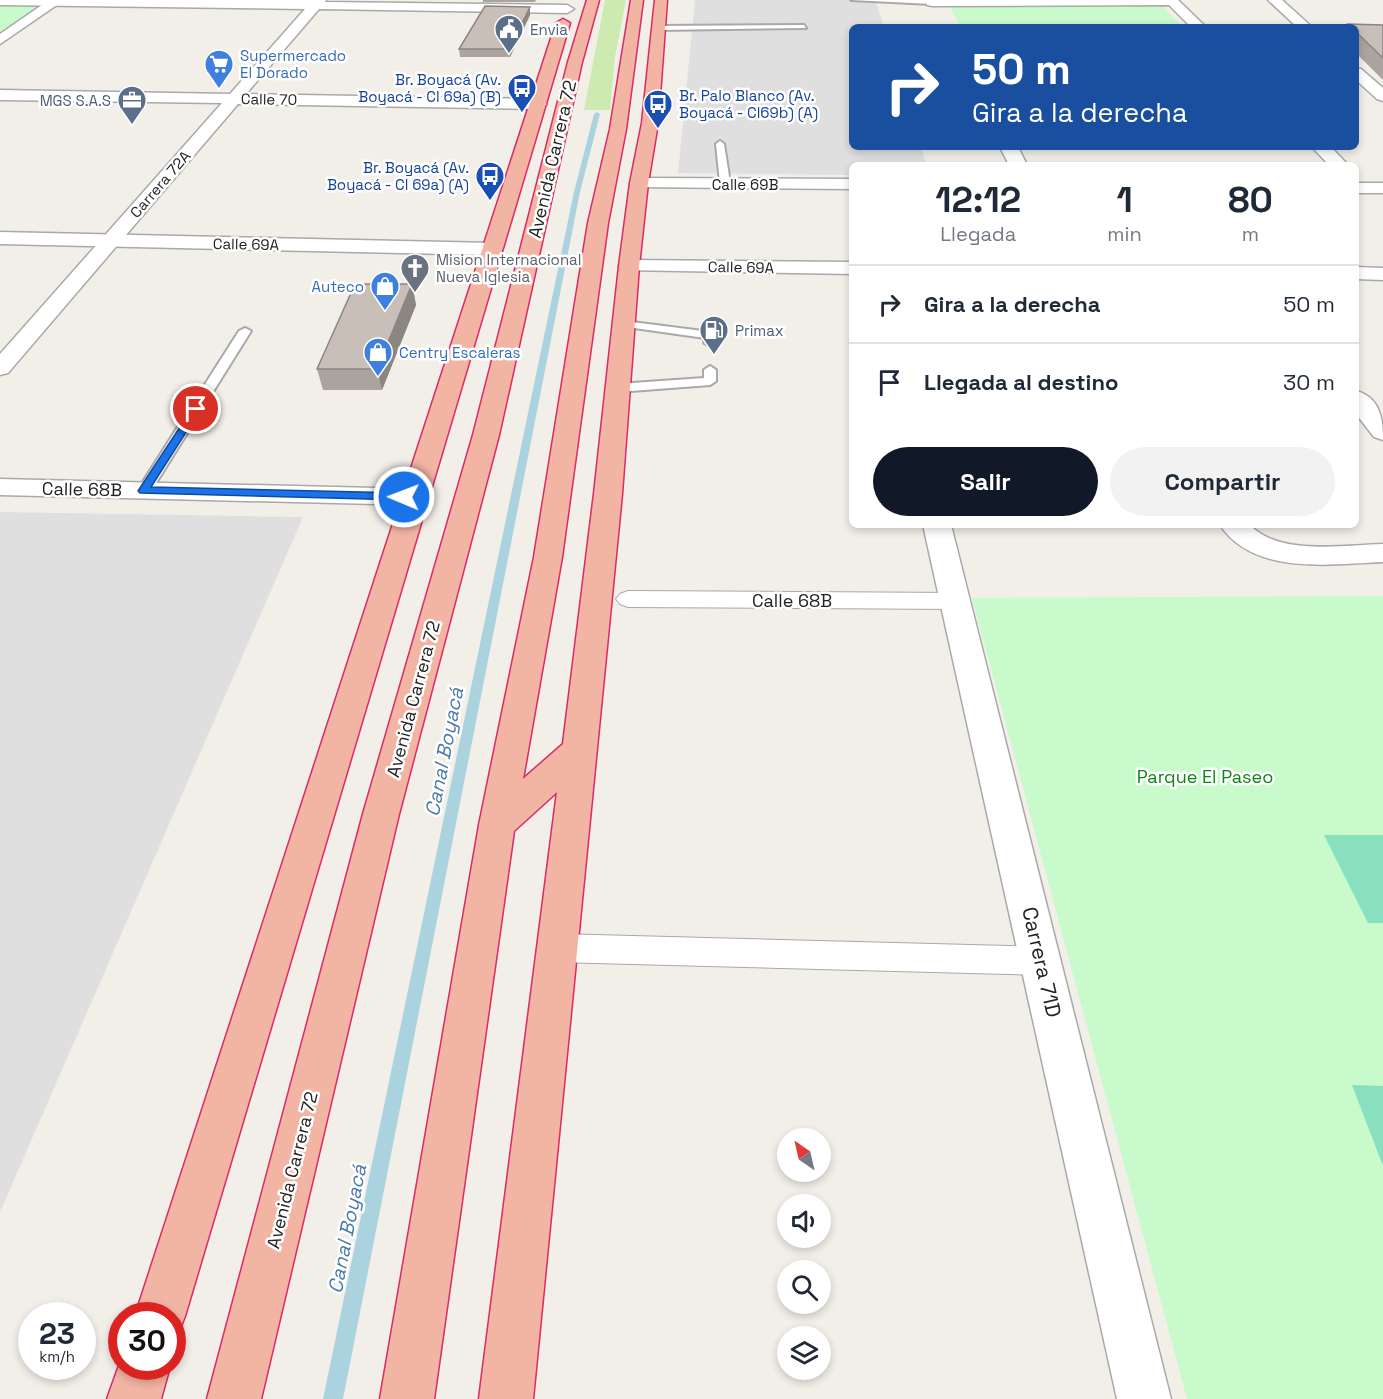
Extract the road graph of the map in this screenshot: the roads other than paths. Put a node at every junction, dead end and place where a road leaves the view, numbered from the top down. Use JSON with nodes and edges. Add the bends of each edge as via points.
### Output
{"nodes":[{"id":1,"x":854,"y":0,"type":"edge"},
{"id":2,"x":1274,"y":0,"type":"edge"},
{"id":3,"x":0,"y":1,"type":"edge"},
{"id":4,"x":57,"y":1,"type":"edge"},
{"id":5,"x":931,"y":1,"type":"edge"},
{"id":6,"x":1172,"y":1,"type":"edge"},
{"id":7,"x":317,"y":3,"type":"edge"},
{"id":8,"x":576,"y":3,"type":"edge"},
{"id":9,"x":648,"y":8,"type":"edge"},
{"id":10,"x":941,"y":19,"type":"dead end"},
{"id":11,"x":1195,"y":24,"type":"edge"},
{"id":12,"x":1302,"y":24,"type":"edge"},
{"id":13,"x":804,"y":27,"type":"dead end"},
{"id":14,"x":0,"y":40,"type":"edge"},
{"id":15,"x":1359,"y":75,"type":"edge"},
{"id":16,"x":0,"y":95,"type":"edge"},
{"id":17,"x":1383,"y":96,"type":"edge"},
{"id":18,"x":234,"y":99,"type":"junction"},
{"id":19,"x":539,"y":104,"type":"junction"},
{"id":20,"x":720,"y":144,"type":"dead end"},
{"id":21,"x":1324,"y":150,"type":"edge"},
{"id":22,"x":520,"y":158,"type":"junction"},
{"id":23,"x":612,"y":158,"type":"junction"},
{"id":24,"x":1337,"y":162,"type":"edge"},
{"id":25,"x":639,"y":183,"type":"junction"},
{"id":26,"x":725,"y":183,"type":"junction"},
{"id":27,"x":849,"y":184,"type":"edge"},
{"id":28,"x":1359,"y":186,"type":"edge"},
{"id":29,"x":1383,"y":188,"type":"edge"},
{"id":30,"x":545,"y":193,"type":"junction"},
{"id":31,"x":0,"y":238,"type":"edge"},
{"id":32,"x":110,"y":241,"type":"junction"},
{"id":33,"x":492,"y":249,"type":"junction"},
{"id":34,"x":629,"y":266,"type":"junction"},
{"id":35,"x":849,"y":268,"type":"edge"},
{"id":36,"x":1359,"y":273,"type":"edge"},
{"id":37,"x":1383,"y":274,"type":"edge"},
{"id":38,"x":624,"y":324,"type":"junction"},
{"id":39,"x":245,"y":331,"type":"dead end"},
{"id":40,"x":710,"y":343,"type":"dead end"},
{"id":41,"x":0,"y":368,"type":"edge"},
{"id":42,"x":710,"y":370,"type":"dead end"},
{"id":43,"x":618,"y":387,"type":"junction"},
{"id":44,"x":1359,"y":402,"type":"edge"},
{"id":45,"x":1383,"y":432,"type":"edge"},
{"id":46,"x":0,"y":487,"type":"edge"},
{"id":47,"x":144,"y":491,"type":"junction"},
{"id":48,"x":416,"y":497,"type":"junction"},
{"id":49,"x":938,"y":528,"type":"edge"},
{"id":50,"x":1237,"y":528,"type":"edge"},
{"id":51,"x":1383,"y":553,"type":"edge"},
{"id":52,"x":628,"y":599,"type":"dead end"},
{"id":53,"x":956,"y":601,"type":"junction"},
{"id":54,"x":579,"y":750,"type":"junction"},
{"id":55,"x":497,"y":825,"type":"junction"},
{"id":56,"x":557,"y":948,"type":"junction"},
{"id":57,"x":1042,"y":961,"type":"junction"},
{"id":58,"x":164,"y":1302,"type":"edge"},
{"id":59,"x":140,"y":1380,"type":"edge"},
{"id":60,"x":134,"y":1399,"type":"edge"},
{"id":61,"x":234,"y":1399,"type":"edge"},
{"id":62,"x":407,"y":1399,"type":"edge"},
{"id":63,"x":506,"y":1399,"type":"edge"},
{"id":64,"x":1144,"y":1399,"type":"edge"}],
"edges":[{"from":1,"to":5,"type":"lane"},
{"from":2,"to":12,"type":"street"},
{"from":3,"to":4,"type":"street"},
{"from":4,"to":7,"type":"street"},
{"from":4,"to":14,"type":"street"},
{"from":5,"to":6,"type":"street"},
{"from":5,"to":10,"type":"street"},
{"from":6,"to":11,"type":"street"},
{"from":7,"to":8,"type":"street"},
{"from":7,"to":18,"type":"street","name":"Carrera 72A"},
{"from":8,"to":19,"type":"highway","name":"Avenida Carrera 72"},
{"from":8,"to":30,"type":"highway","name":"Avenida Carrera 72","via":[[575,62]]},
{"from":9,"to":13,"type":"lane"},
{"from":9,"to":23,"type":"highway"},
{"from":9,"to":25,"type":"highway","via":[[650,123]]},
{"from":15,"to":17,"type":"street"},
{"from":16,"to":18,"type":"street","name":"Calle 70"},
{"from":18,"to":19,"type":"street","name":"Calle 70"},
{"from":18,"to":32,"type":"street","name":"Carrera 72A"},
{"from":19,"to":22,"type":"highway","name":"Avenida Carrera 72"},
{"from":20,"to":26,"type":"lane"},
{"from":21,"to":24,"type":"street"},
{"from":22,"to":30,"type":"highway"},
{"from":22,"to":33,"type":"highway","name":"Avenida Carrera 72"},
{"from":23,"to":25,"type":"highway"},
{"from":23,"to":55,"type":"highway","via":[[598,223],[548,557]]},
{"from":25,"to":26,"type":"street","name":"Calle 69B"},
{"from":25,"to":34,"type":"highway"},
{"from":26,"to":27,"type":"street","name":"Calle 69B"},
{"from":28,"to":29,"type":"street"},
{"from":30,"to":61,"type":"highway","name":"Avenida Carrera 72","via":[[486,435],[381,814]]},
{"from":31,"to":32,"type":"street","name":"Calle 69A"},
{"from":32,"to":33,"type":"street","name":"Calle 69A"},
{"from":32,"to":41,"type":"street","name":"Carrera 72A"},
{"from":33,"to":48,"type":"highway","name":"Avenida Carrera 72"},
{"from":34,"to":35,"type":"street","name":"Calle 69A"},
{"from":34,"to":38,"type":"highway"},
{"from":36,"to":37,"type":"street"},
{"from":38,"to":40,"type":"lane","via":[[711,335]]},
{"from":38,"to":43,"type":"highway"},
{"from":39,"to":47,"type":"lane"},
{"from":42,"to":43,"type":"lane","via":[[710,381]]},
{"from":43,"to":54,"type":"highway"},
{"from":44,"to":45,"type":"street"},
{"from":46,"to":47,"type":"street","name":"Calle 68B"},
{"from":47,"to":48,"type":"street","name":"Calle 68B"},
{"from":48,"to":58,"type":"highway","name":"Avenida Carrera 72"},
{"from":49,"to":53,"type":"street","name":"Carrera 71D"},
{"from":50,"to":51,"type":"street","via":[[1251,543],[1280,553]]},
{"from":52,"to":53,"type":"street","name":"Calle 68B"},
{"from":53,"to":57,"type":"street","name":"Carrera 71D"},
{"from":54,"to":55,"type":"highway"},
{"from":54,"to":56,"type":"highway"},
{"from":55,"to":62,"type":"highway"},
{"from":56,"to":57,"type":"street"},
{"from":56,"to":63,"type":"highway"},
{"from":57,"to":64,"type":"street","name":"Carrera 71D"},
{"from":59,"to":60,"type":"highway"}]}
